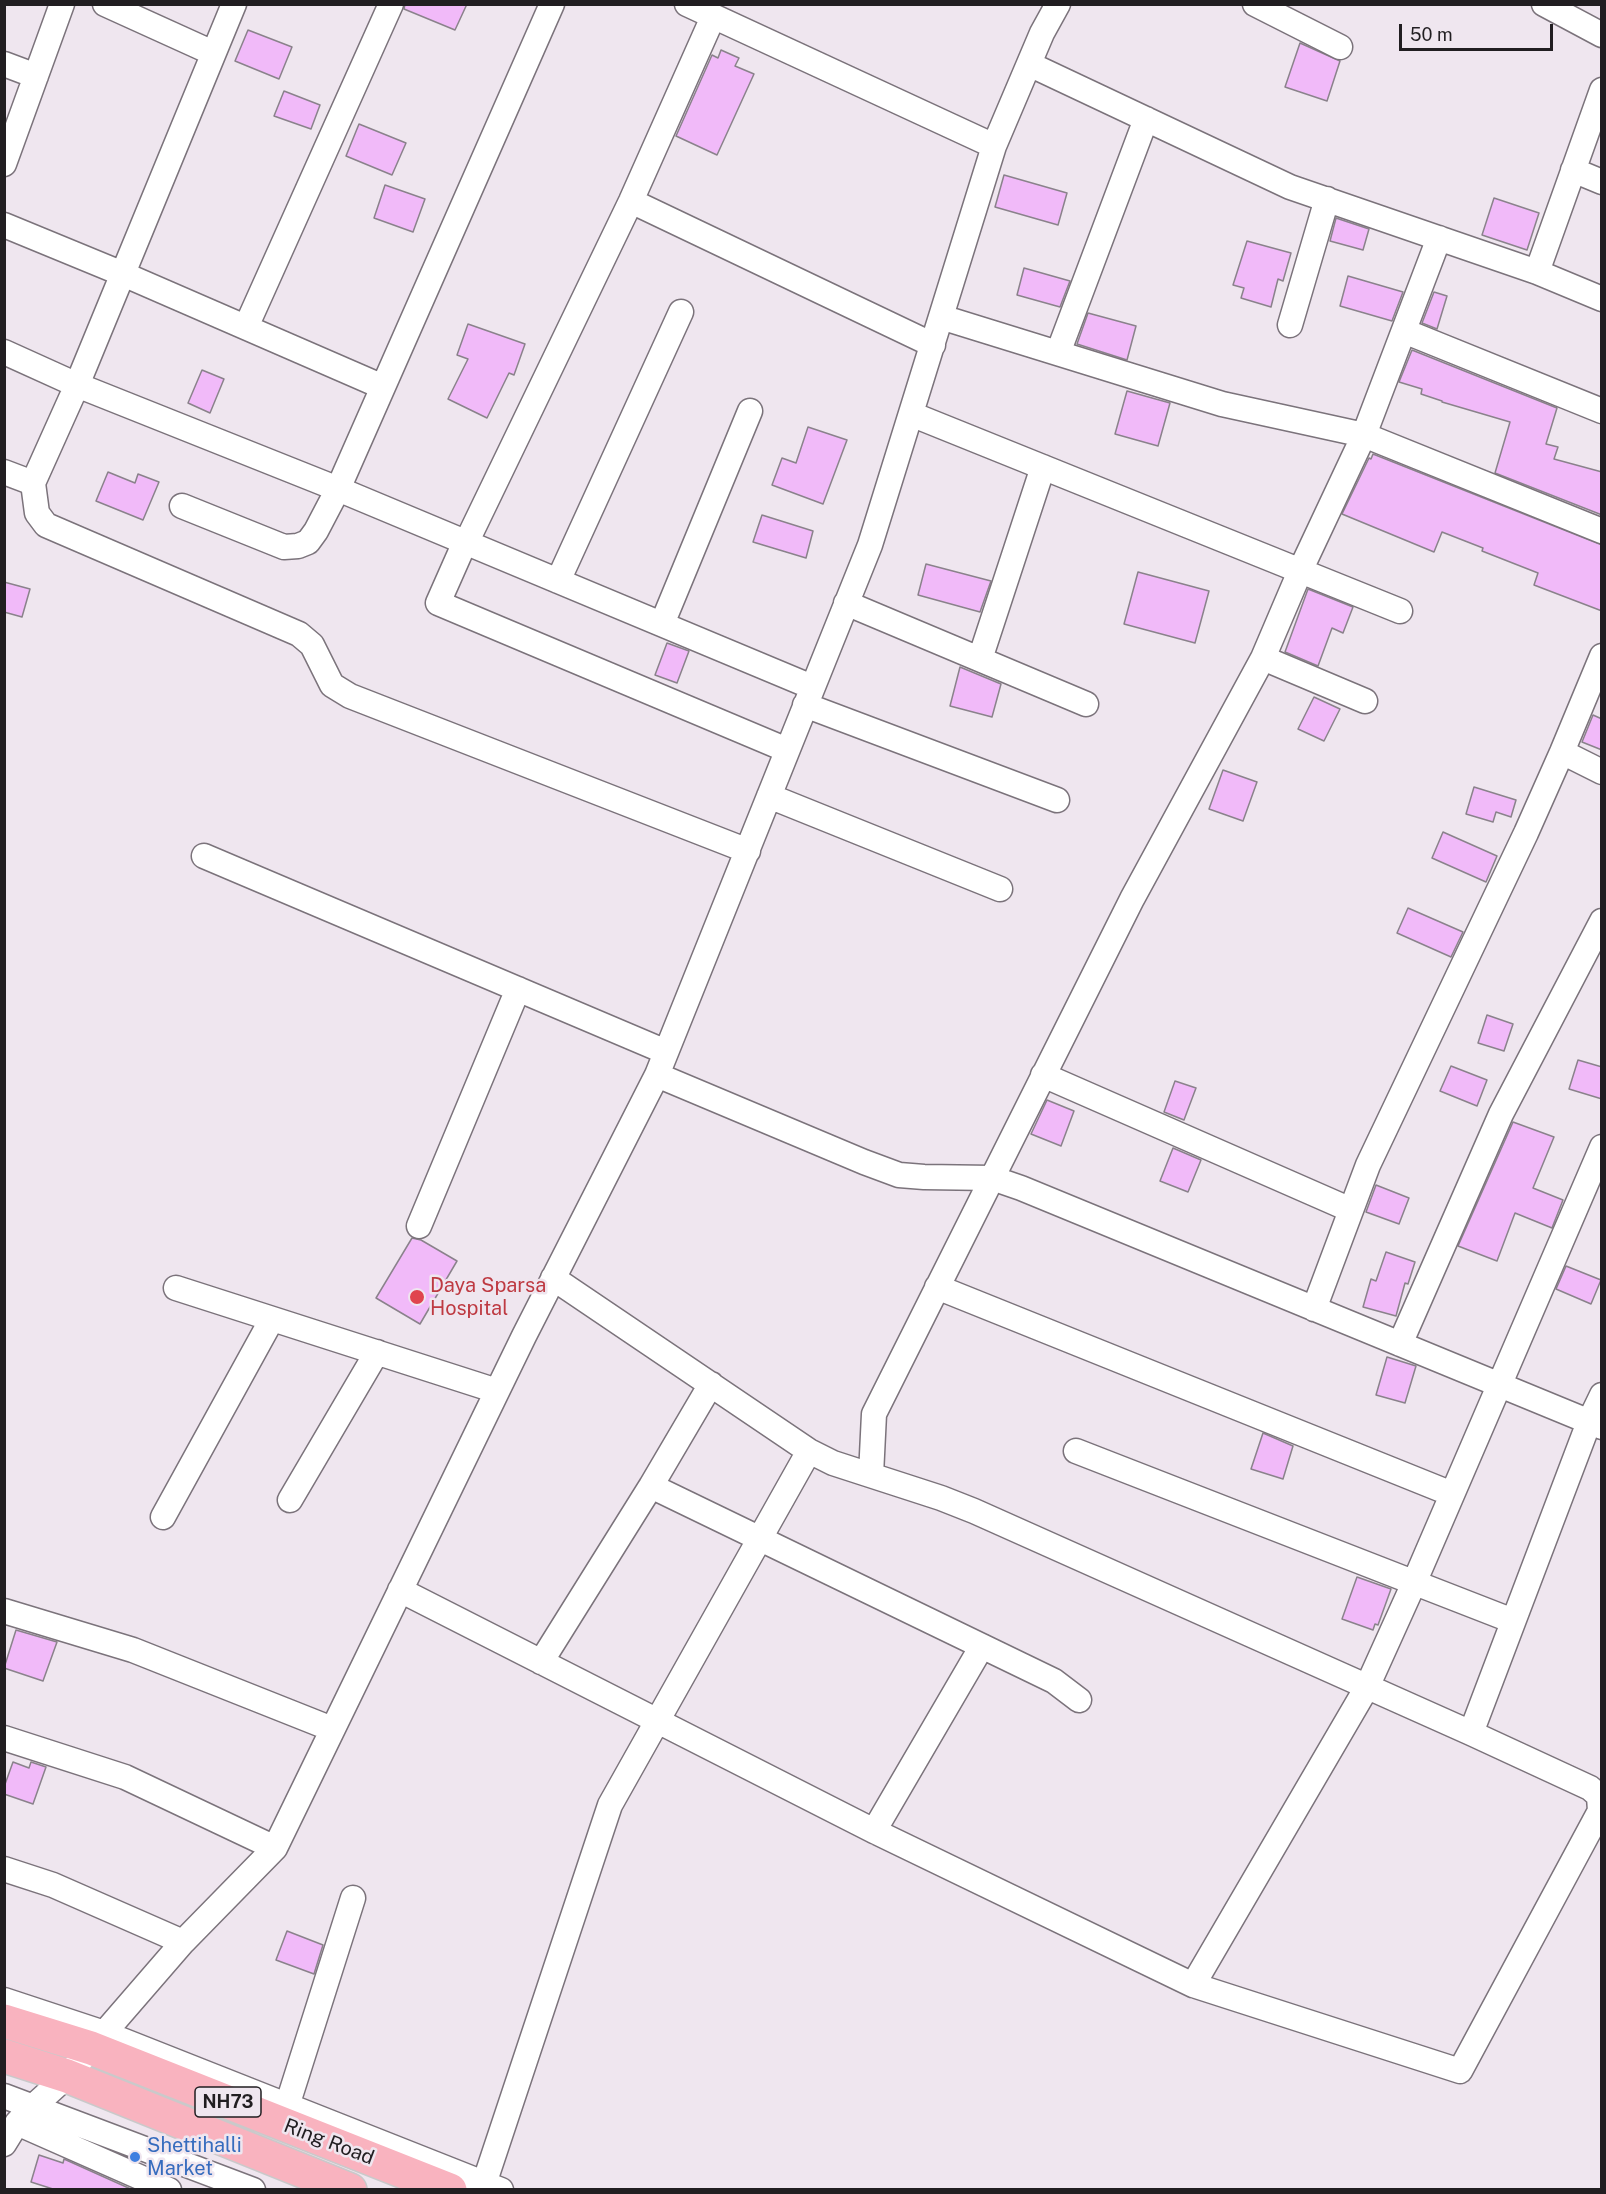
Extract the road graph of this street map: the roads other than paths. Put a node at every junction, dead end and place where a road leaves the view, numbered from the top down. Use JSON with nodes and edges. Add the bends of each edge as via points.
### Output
{"nodes":[{"id":1,"x":62,"y":4,"type":"edge"},
{"id":2,"x":105,"y":4,"type":"edge"},
{"id":3,"x":234,"y":4,"type":"edge"},
{"id":4,"x":391,"y":4,"type":"edge"},
{"id":5,"x":552,"y":4,"type":"edge"},
{"id":6,"x":687,"y":4,"type":"edge"},
{"id":7,"x":1058,"y":4,"type":"edge"},
{"id":8,"x":1255,"y":4,"type":"edge"},
{"id":9,"x":1544,"y":4,"type":"edge"},
{"id":10,"x":714,"y":17,"type":"junction"},
{"id":11,"x":1602,"y":34,"type":"edge"},
{"id":12,"x":1340,"y":47,"type":"dead end"},
{"id":13,"x":213,"y":53,"type":"junction"},
{"id":14,"x":4,"y":64,"type":"edge"},
{"id":15,"x":1029,"y":64,"type":"junction"},
{"id":16,"x":36,"y":76,"type":"junction"},
{"id":17,"x":1602,"y":90,"type":"edge"},
{"id":18,"x":1146,"y":118,"type":"junction"},
{"id":19,"x":994,"y":146,"type":"junction"},
{"id":20,"x":7,"y":151,"type":"edge"},
{"id":21,"x":1573,"y":170,"type":"junction"},
{"id":22,"x":1602,"y":182,"type":"edge"},
{"id":23,"x":1327,"y":199,"type":"junction"},
{"id":24,"x":631,"y":201,"type":"junction"},
{"id":25,"x":4,"y":225,"type":"edge"},
{"id":26,"x":1439,"y":238,"type":"junction"},
{"id":27,"x":1537,"y":272,"type":"junction"},
{"id":28,"x":123,"y":274,"type":"junction"},
{"id":29,"x":1602,"y":299,"type":"edge"},
{"id":30,"x":681,"y":312,"type":"dead end"},
{"id":31,"x":941,"y":317,"type":"junction"},
{"id":32,"x":1290,"y":325,"type":"dead end"},
{"id":33,"x":246,"y":327,"type":"junction"},
{"id":34,"x":1404,"y":332,"type":"junction"},
{"id":35,"x":933,"y":345,"type":"junction"},
{"id":36,"x":4,"y":352,"type":"edge"},
{"id":37,"x":1058,"y":353,"type":"junction"},
{"id":38,"x":77,"y":385,"type":"junction"},
{"id":39,"x":383,"y":387,"type":"junction"},
{"id":40,"x":750,"y":411,"type":"dead end"},
{"id":41,"x":1602,"y":411,"type":"edge"},
{"id":42,"x":911,"y":414,"type":"junction"},
{"id":43,"x":1365,"y":435,"type":"junction"},
{"id":44,"x":1043,"y":467,"type":"junction"},
{"id":45,"x":4,"y":472,"type":"edge"},
{"id":46,"x":33,"y":483,"type":"junction"},
{"id":47,"x":338,"y":489,"type":"junction"},
{"id":48,"x":182,"y":506,"type":"dead end"},
{"id":49,"x":1602,"y":531,"type":"edge"},
{"id":50,"x":465,"y":542,"type":"junction"},
{"id":51,"x":1301,"y":570,"type":"junction"},
{"id":52,"x":558,"y":581,"type":"junction"},
{"id":53,"x":846,"y":603,"type":"junction"},
{"id":54,"x":1400,"y":611,"type":"dead end"},
{"id":55,"x":662,"y":624,"type":"junction"},
{"id":56,"x":1602,"y":656,"type":"edge"},
{"id":57,"x":1263,"y":658,"type":"junction"},
{"id":58,"x":980,"y":659,"type":"junction"},
{"id":59,"x":808,"y":696,"type":"junction"},
{"id":60,"x":1365,"y":701,"type":"dead end"},
{"id":61,"x":1086,"y":704,"type":"dead end"},
{"id":62,"x":787,"y":750,"type":"junction"},
{"id":63,"x":1562,"y":752,"type":"junction"},
{"id":64,"x":1602,"y":772,"type":"edge"},
{"id":65,"x":769,"y":796,"type":"junction"},
{"id":66,"x":1057,"y":800,"type":"dead end"},
{"id":67,"x":748,"y":851,"type":"junction"},
{"id":68,"x":204,"y":856,"type":"dead end"},
{"id":69,"x":1000,"y":889,"type":"dead end"},
{"id":70,"x":1602,"y":921,"type":"edge"},
{"id":71,"x":518,"y":989,"type":"junction"},
{"id":72,"x":666,"y":1052,"type":"junction"},
{"id":73,"x":657,"y":1075,"type":"junction"},
{"id":74,"x":1043,"y":1075,"type":"junction"},
{"id":75,"x":1602,"y":1147,"type":"edge"},
{"id":76,"x":992,"y":1178,"type":"junction"},
{"id":77,"x":1351,"y":1210,"type":"junction"},
{"id":78,"x":419,"y":1226,"type":"dead end"},
{"id":79,"x":553,"y":1278,"type":"junction"},
{"id":80,"x":938,"y":1287,"type":"junction"},
{"id":81,"x":176,"y":1288,"type":"dead end"},
{"id":82,"x":1314,"y":1309,"type":"junction"},
{"id":83,"x":272,"y":1318,"type":"junction"},
{"id":84,"x":1400,"y":1344,"type":"junction"},
{"id":85,"x":377,"y":1352,"type":"junction"},
{"id":86,"x":711,"y":1384,"type":"junction"},
{"id":87,"x":1498,"y":1385,"type":"junction"},
{"id":88,"x":497,"y":1391,"type":"junction"},
{"id":89,"x":1602,"y":1395,"type":"edge"},
{"id":90,"x":1595,"y":1425,"type":"edge"},
{"id":91,"x":809,"y":1451,"type":"junction"},
{"id":92,"x":1076,"y":1451,"type":"dead end"},
{"id":93,"x":871,"y":1475,"type":"junction"},
{"id":94,"x":651,"y":1486,"type":"junction"},
{"id":95,"x":1452,"y":1494,"type":"junction"},
{"id":96,"x":290,"y":1500,"type":"dead end"},
{"id":97,"x":162,"y":1517,"type":"dead end"},
{"id":98,"x":759,"y":1538,"type":"junction"},
{"id":99,"x":1414,"y":1583,"type":"junction"},
{"id":100,"x":400,"y":1590,"type":"junction"},
{"id":101,"x":4,"y":1611,"type":"edge"},
{"id":102,"x":1513,"y":1622,"type":"junction"},
{"id":103,"x":982,"y":1646,"type":"junction"},
{"id":104,"x":541,"y":1662,"type":"junction"},
{"id":105,"x":1367,"y":1687,"type":"junction"},
{"id":106,"x":1079,"y":1700,"type":"dead end"},
{"id":107,"x":658,"y":1721,"type":"junction"},
{"id":108,"x":332,"y":1729,"type":"junction"},
{"id":109,"x":1471,"y":1732,"type":"junction"},
{"id":110,"x":4,"y":1738,"type":"edge"},
{"id":111,"x":874,"y":1831,"type":"junction"},
{"id":112,"x":275,"y":1848,"type":"junction"},
{"id":113,"x":4,"y":1869,"type":"edge"},
{"id":114,"x":353,"y":1898,"type":"dead end"},
{"id":115,"x":183,"y":1942,"type":"junction"},
{"id":116,"x":1193,"y":1985,"type":"junction"},
{"id":117,"x":4,"y":2000,"type":"edge"},
{"id":118,"x":4,"y":2021,"type":"edge"},
{"id":119,"x":98,"y":2041,"type":"junction"},
{"id":120,"x":4,"y":2056,"type":"edge"},
{"id":121,"x":67,"y":2076,"type":"junction"},
{"id":122,"x":4,"y":2096,"type":"edge"},
{"id":123,"x":287,"y":2106,"type":"junction"},
{"id":124,"x":25,"y":2115,"type":"junction"},
{"id":125,"x":4,"y":2144,"type":"edge"},
{"id":126,"x":489,"y":2187,"type":"edge"},
{"id":127,"x":169,"y":2190,"type":"edge"},
{"id":128,"x":253,"y":2190,"type":"edge"},
{"id":129,"x":350,"y":2190,"type":"edge"},
{"id":130,"x":450,"y":2190,"type":"edge"}],
"edges":[{"from":1,"to":16,"type":"street"},
{"from":2,"to":13,"type":"street"},
{"from":3,"to":13,"type":"street"},
{"from":4,"to":33,"type":"street"},
{"from":5,"to":39,"type":"street"},
{"from":6,"to":10,"type":"street"},
{"from":7,"to":15,"type":"street"},
{"from":8,"to":12,"type":"street"},
{"from":9,"to":11,"type":"street"},
{"from":10,"to":19,"type":"street"},
{"from":10,"to":24,"type":"street"},
{"from":13,"to":28,"type":"street"},
{"from":14,"to":16,"type":"street"},
{"from":15,"to":18,"type":"street"},
{"from":15,"to":19,"type":"street"},
{"from":16,"to":20,"type":"street"},
{"from":17,"to":21,"type":"street"},
{"from":18,"to":23,"type":"street","via":[[1290,187]]},
{"from":18,"to":37,"type":"street"},
{"from":19,"to":31,"type":"street"},
{"from":21,"to":22,"type":"street"},
{"from":21,"to":27,"type":"street"},
{"from":23,"to":26,"type":"street"},
{"from":23,"to":32,"type":"street"},
{"from":24,"to":35,"type":"street"},
{"from":24,"to":50,"type":"street"},
{"from":25,"to":28,"type":"street"},
{"from":26,"to":27,"type":"street"},
{"from":26,"to":34,"type":"street"},
{"from":27,"to":29,"type":"street"},
{"from":28,"to":33,"type":"street"},
{"from":28,"to":38,"type":"street"},
{"from":30,"to":52,"type":"street"},
{"from":31,"to":35,"type":"street"},
{"from":31,"to":37,"type":"street"},
{"from":33,"to":39,"type":"street"},
{"from":34,"to":41,"type":"street"},
{"from":34,"to":43,"type":"street"},
{"from":35,"to":42,"type":"street"},
{"from":36,"to":38,"type":"street"},
{"from":37,"to":43,"type":"street","via":[[1222,404]]},
{"from":38,"to":46,"type":"street"},
{"from":38,"to":47,"type":"street"},
{"from":39,"to":47,"type":"street"},
{"from":40,"to":55,"type":"street"},
{"from":42,"to":44,"type":"street"},
{"from":42,"to":53,"type":"street","via":[[870,545]]},
{"from":43,"to":49,"type":"street"},
{"from":43,"to":51,"type":"street"},
{"from":44,"to":51,"type":"street"},
{"from":44,"to":58,"type":"street"},
{"from":45,"to":46,"type":"street"},
{"from":46,"to":67,"type":"street","via":[[37,513],[46,525],[299,634],[312,645],[332,685],[350,696]]},
{"from":47,"to":48,"type":"street","via":[[316,531],[308,542],[298,546],[284,547]]},
{"from":47,"to":50,"type":"street"},
{"from":50,"to":52,"type":"street"},
{"from":50,"to":62,"type":"street","via":[[438,603]]},
{"from":51,"to":54,"type":"street"},
{"from":51,"to":57,"type":"street"},
{"from":52,"to":55,"type":"street"},
{"from":53,"to":58,"type":"street"},
{"from":53,"to":59,"type":"street"},
{"from":55,"to":59,"type":"street"},
{"from":56,"to":63,"type":"street"},
{"from":57,"to":60,"type":"street"},
{"from":57,"to":74,"type":"street","via":[[1132,898]]},
{"from":58,"to":61,"type":"street"},
{"from":59,"to":62,"type":"street"},
{"from":59,"to":66,"type":"street"},
{"from":62,"to":65,"type":"street"},
{"from":63,"to":64,"type":"street"},
{"from":63,"to":77,"type":"street","via":[[1368,1165]]},
{"from":65,"to":67,"type":"street"},
{"from":65,"to":69,"type":"street"},
{"from":67,"to":72,"type":"street"},
{"from":68,"to":71,"type":"street"},
{"from":70,"to":84,"type":"street","via":[[1502,1114]]},
{"from":71,"to":72,"type":"street"},
{"from":71,"to":78,"type":"street"},
{"from":72,"to":73,"type":"street"},
{"from":73,"to":76,"type":"street","via":[[899,1174]]},
{"from":73,"to":79,"type":"street"},
{"from":74,"to":76,"type":"street"},
{"from":74,"to":77,"type":"street"},
{"from":75,"to":87,"type":"street"},
{"from":76,"to":80,"type":"street"},
{"from":76,"to":82,"type":"street"},
{"from":77,"to":82,"type":"street"},
{"from":79,"to":86,"type":"street"},
{"from":79,"to":88,"type":"street"},
{"from":80,"to":93,"type":"street","via":[[874,1414]]},
{"from":80,"to":95,"type":"street"},
{"from":81,"to":83,"type":"street"},
{"from":82,"to":84,"type":"street"},
{"from":83,"to":85,"type":"street"},
{"from":83,"to":97,"type":"street"},
{"from":84,"to":87,"type":"street"},
{"from":85,"to":88,"type":"street"},
{"from":85,"to":96,"type":"street"},
{"from":86,"to":91,"type":"street"},
{"from":86,"to":94,"type":"street"},
{"from":87,"to":90,"type":"street"},
{"from":87,"to":95,"type":"street"},
{"from":88,"to":100,"type":"street"},
{"from":89,"to":90,"type":"street"},
{"from":90,"to":102,"type":"street"},
{"from":91,"to":93,"type":"street"},
{"from":91,"to":98,"type":"street"},
{"from":92,"to":99,"type":"street"},
{"from":93,"to":105,"type":"street","via":[[974,1510]]},
{"from":94,"to":98,"type":"street"},
{"from":94,"to":104,"type":"street"},
{"from":95,"to":99,"type":"street"},
{"from":98,"to":103,"type":"street"},
{"from":98,"to":107,"type":"street"},
{"from":99,"to":102,"type":"street"},
{"from":99,"to":105,"type":"street"},
{"from":100,"to":104,"type":"street"},
{"from":100,"to":108,"type":"street"},
{"from":101,"to":108,"type":"street","via":[[133,1650]]},
{"from":102,"to":109,"type":"street"},
{"from":103,"to":106,"type":"street","via":[[1054,1681]]},
{"from":103,"to":111,"type":"street"},
{"from":104,"to":107,"type":"street"},
{"from":105,"to":109,"type":"street"},
{"from":105,"to":116,"type":"street"},
{"from":107,"to":111,"type":"street"},
{"from":107,"to":126,"type":"street","via":[[610,1805],[599,1833]]},
{"from":108,"to":112,"type":"street"},
{"from":109,"to":116,"type":"street","via":[[1590,1788],[1599,1796],[1600,1811],[1460,2071]]},
{"from":110,"to":112,"type":"street","via":[[125,1777]]},
{"from":111,"to":116,"type":"street"},
{"from":112,"to":115,"type":"street"},
{"from":113,"to":115,"type":"street","via":[[53,1885]]},
{"from":114,"to":123,"type":"street"},
{"from":115,"to":119,"type":"street"},
{"from":117,"to":119,"type":"street"},
{"from":118,"to":119,"type":"highway","name":"Ring Road","number":"NH73"},
{"from":119,"to":121,"type":"street"},
{"from":119,"to":123,"type":"street"},
{"from":119,"to":130,"type":"highway","name":"Ring Road","number":"NH73"},
{"from":120,"to":121,"type":"highway","name":"Ring Road","number":"NH73"},
{"from":121,"to":124,"type":"street"},
{"from":121,"to":129,"type":"highway","name":"Ring Road","number":"NH73"},
{"from":122,"to":124,"type":"street"},
{"from":123,"to":126,"type":"street"},
{"from":124,"to":125,"type":"street"},
{"from":124,"to":127,"type":"street"},
{"from":124,"to":128,"type":"street"}]}
